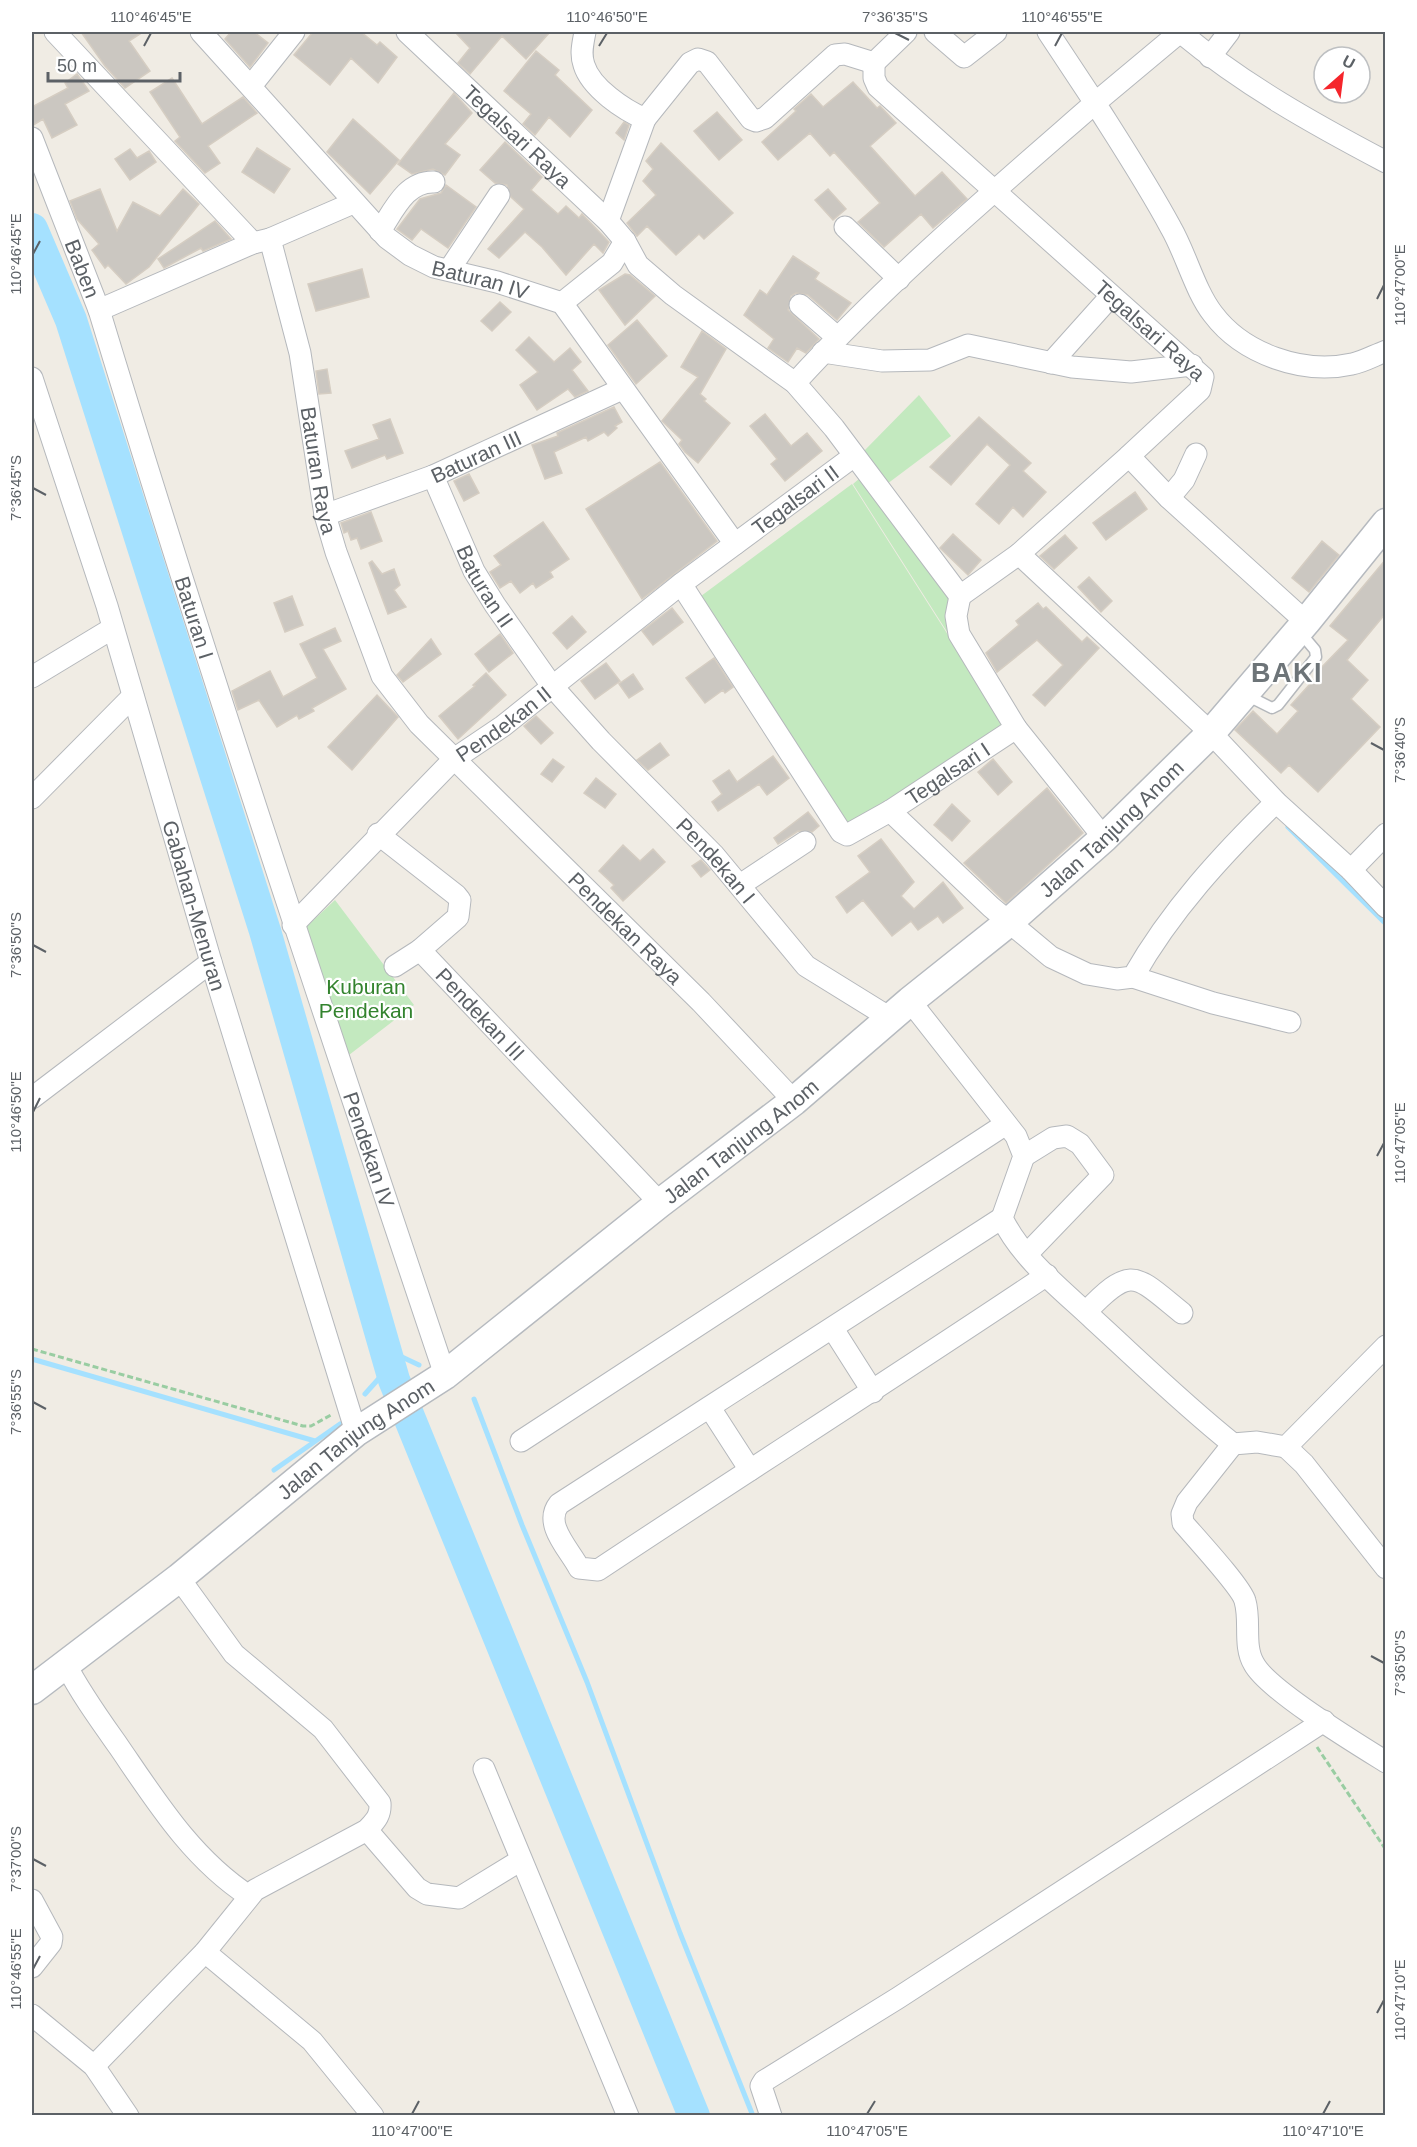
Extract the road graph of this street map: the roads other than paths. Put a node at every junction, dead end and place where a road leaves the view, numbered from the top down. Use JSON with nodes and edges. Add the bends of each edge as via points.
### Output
{"nodes":[{"id":1,"x":55,"y":32,"type":"edge"},
{"id":2,"x":201,"y":32,"type":"edge"},
{"id":3,"x":294,"y":32,"type":"edge"},
{"id":4,"x":407,"y":32,"type":"edge"},
{"id":5,"x":585,"y":32,"type":"edge"},
{"id":6,"x":906,"y":32,"type":"edge"},
{"id":7,"x":935,"y":32,"type":"edge"},
{"id":8,"x":996,"y":32,"type":"edge"},
{"id":9,"x":1048,"y":32,"type":"edge"},
{"id":10,"x":1180,"y":32,"type":"edge"},
{"id":11,"x":1229,"y":32,"type":"edge"},
{"id":12,"x":1210,"y":57,"type":"junction"},
{"id":13,"x":874,"y":63,"type":"junction"},
{"id":14,"x":251,"y":86,"type":"junction"},
{"id":15,"x":1095,"y":104,"type":"junction"},
{"id":16,"x":645,"y":119,"type":"junction"},
{"id":17,"x":32,"y":138,"type":"edge"},
{"id":18,"x":1386,"y":162,"type":"edge"},
{"id":19,"x":434,"y":182,"type":"dead end"},
{"id":20,"x":994,"y":190,"type":"junction"},
{"id":21,"x":499,"y":195,"type":"dead end"},
{"id":22,"x":353,"y":203,"type":"junction"},
{"id":23,"x":608,"y":221,"type":"junction"},
{"id":24,"x":845,"y":227,"type":"dead end"},
{"id":25,"x":380,"y":231,"type":"junction"},
{"id":26,"x":261,"y":241,"type":"junction"},
{"id":27,"x":625,"y":241,"type":"junction"},
{"id":28,"x":612,"y":263,"type":"junction"},
{"id":29,"x":638,"y":265,"type":"junction"},
{"id":30,"x":449,"y":270,"type":"junction"},
{"id":31,"x":900,"y":279,"type":"junction"},
{"id":32,"x":1111,"y":296,"type":"junction"},
{"id":33,"x":562,"y":303,"type":"junction"},
{"id":34,"x":800,"y":305,"type":"dead end"},
{"id":35,"x":99,"y":310,"type":"junction"},
{"id":36,"x":837,"y":337,"type":"junction"},
{"id":37,"x":1386,"y":351,"type":"edge"},
{"id":38,"x":823,"y":352,"type":"junction"},
{"id":39,"x":1051,"y":363,"type":"junction"},
{"id":40,"x":1192,"y":365,"type":"junction"},
{"id":41,"x":32,"y":378,"type":"edge"},
{"id":42,"x":795,"y":383,"type":"junction"},
{"id":43,"x":622,"y":389,"type":"junction"},
{"id":44,"x":1196,"y":454,"type":"dead end"},
{"id":45,"x":854,"y":456,"type":"junction"},
{"id":46,"x":1129,"y":456,"type":"junction"},
{"id":47,"x":433,"y":476,"type":"junction"},
{"id":48,"x":1169,"y":498,"type":"junction"},
{"id":49,"x":325,"y":515,"type":"junction"},
{"id":50,"x":1386,"y":524,"type":"edge"},
{"id":51,"x":735,"y":544,"type":"junction"},
{"id":52,"x":1019,"y":554,"type":"junction"},
{"id":53,"x":681,"y":584,"type":"junction"},
{"id":54,"x":960,"y":596,"type":"junction"},
{"id":55,"x":1303,"y":626,"type":"junction"},
{"id":56,"x":113,"y":628,"type":"junction"},
{"id":57,"x":32,"y":677,"type":"edge"},
{"id":58,"x":552,"y":686,"type":"junction"},
{"id":59,"x":133,"y":696,"type":"junction"},
{"id":60,"x":1016,"y":728,"type":"junction"},
{"id":61,"x":1210,"y":733,"type":"junction"},
{"id":62,"x":454,"y":759,"type":"junction"},
{"id":63,"x":32,"y":798,"type":"edge"},
{"id":64,"x":1276,"y":802,"type":"junction"},
{"id":65,"x":890,"y":811,"type":"junction"},
{"id":66,"x":378,"y":834,"type":"junction"},
{"id":67,"x":1386,"y":834,"type":"edge"},
{"id":68,"x":1104,"y":838,"type":"junction"},
{"id":69,"x":805,"y":842,"type":"dead end"},
{"id":70,"x":1351,"y":870,"type":"junction"},
{"id":71,"x":740,"y":885,"type":"junction"},
{"id":72,"x":1386,"y":907,"type":"edge"},
{"id":73,"x":1009,"y":922,"type":"junction"},
{"id":74,"x":293,"y":925,"type":"junction"},
{"id":75,"x":420,"y":950,"type":"junction"},
{"id":76,"x":211,"y":962,"type":"junction"},
{"id":77,"x":395,"y":966,"type":"dead end"},
{"id":78,"x":1133,"y":977,"type":"junction"},
{"id":79,"x":900,"y":1010,"type":"junction"},
{"id":80,"x":1290,"y":1022,"type":"dead end"},
{"id":81,"x":32,"y":1098,"type":"edge"},
{"id":82,"x":795,"y":1101,"type":"junction"},
{"id":83,"x":1006,"y":1124,"type":"junction"},
{"id":84,"x":1024,"y":1156,"type":"junction"},
{"id":85,"x":660,"y":1203,"type":"junction"},
{"id":86,"x":1002,"y":1218,"type":"junction"},
{"id":87,"x":1027,"y":1254,"type":"junction"},
{"id":88,"x":1047,"y":1275,"type":"junction"},
{"id":89,"x":1086,"y":1312,"type":"junction"},
{"id":90,"x":1182,"y":1313,"type":"dead end"},
{"id":91,"x":833,"y":1329,"type":"junction"},
{"id":92,"x":1382,"y":1357,"type":"edge"},
{"id":93,"x":437,"y":1379,"type":"junction"},
{"id":94,"x":873,"y":1392,"type":"junction"},
{"id":95,"x":710,"y":1408,"type":"junction"},
{"id":96,"x":367,"y":1426,"type":"junction"},
{"id":97,"x":521,"y":1441,"type":"dead end"},
{"id":98,"x":1233,"y":1444,"type":"junction"},
{"id":99,"x":1286,"y":1447,"type":"junction"},
{"id":100,"x":750,"y":1470,"type":"junction"},
{"id":101,"x":1386,"y":1568,"type":"edge"},
{"id":102,"x":179,"y":1578,"type":"junction"},
{"id":103,"x":66,"y":1665,"type":"junction"},
{"id":104,"x":32,"y":1690,"type":"edge"},
{"id":105,"x":1316,"y":1727,"type":"junction"},
{"id":106,"x":1386,"y":1762,"type":"edge"},
{"id":107,"x":484,"y":1769,"type":"dead end"},
{"id":108,"x":367,"y":1830,"type":"junction"},
{"id":109,"x":521,"y":1860,"type":"junction"},
{"id":110,"x":249,"y":1896,"type":"junction"},
{"id":111,"x":32,"y":1900,"type":"edge"},
{"id":112,"x":205,"y":1952,"type":"junction"},
{"id":113,"x":32,"y":1967,"type":"edge"},
{"id":114,"x":32,"y":2015,"type":"edge"},
{"id":115,"x":94,"y":2066,"type":"junction"},
{"id":116,"x":128,"y":2115,"type":"edge"},
{"id":117,"x":373,"y":2115,"type":"edge"},
{"id":118,"x":628,"y":2115,"type":"edge"},
{"id":119,"x":771,"y":2115,"type":"edge"}],
"edges":[{"from":1,"to":26,"type":"street"},
{"from":2,"to":14,"type":"street","name":"Baturan IV"},
{"from":3,"to":14,"type":"street"},
{"from":4,"to":23,"type":"street","name":"Tegalsari Raya"},
{"from":5,"to":16,"type":"street","via":[[584,66],[593,80],[614,100]]},
{"from":6,"to":13,"type":"street"},
{"from":7,"to":8,"type":"street","via":[[964,57]]},
{"from":9,"to":15,"type":"street"},
{"from":10,"to":12,"type":"street"},
{"from":10,"to":15,"type":"street"},
{"from":11,"to":12,"type":"street"},
{"from":12,"to":18,"type":"street","via":[[1279,105]]},
{"from":13,"to":16,"type":"street","via":[[845,54],[835,56],[765,118],[756,121],[707,62],[698,58]]},
{"from":13,"to":20,"type":"street","name":"Tegalsari Raya","via":[[878,87]]},
{"from":14,"to":22,"type":"street","name":"Baturan IV"},
{"from":15,"to":20,"type":"street"},
{"from":15,"to":37,"type":"street","via":[[1172,229],[1212,313],[1229,330],[1255,349],[1314,367],[1352,364]]},
{"from":16,"to":23,"type":"street"},
{"from":17,"to":35,"type":"street","name":"Baben"},
{"from":19,"to":25,"type":"street","via":[[422,181],[408,190]]},
{"from":20,"to":31,"type":"street"},
{"from":20,"to":32,"type":"street","name":"Tegalsari Raya"},
{"from":21,"to":30,"type":"street"},
{"from":22,"to":25,"type":"street","name":"Baturan IV"},
{"from":22,"to":26,"type":"street"},
{"from":23,"to":27,"type":"street","name":"Tegalsari Raya"},
{"from":24,"to":31,"type":"street"},
{"from":25,"to":30,"type":"street","name":"Baturan IV","via":[[410,255]]},
{"from":26,"to":35,"type":"street","name":"Baben"},
{"from":26,"to":49,"type":"street","name":"Baturan Raya","via":[[300,354]]},
{"from":27,"to":28,"type":"street"},
{"from":27,"to":29,"type":"street","name":"Tegalsari Raya"},
{"from":28,"to":29,"type":"street"},
{"from":28,"to":33,"type":"street"},
{"from":29,"to":42,"type":"street","name":"Tegalsari Raya"},
{"from":30,"to":33,"type":"street","name":"Baturan IV"},
{"from":31,"to":36,"type":"street"},
{"from":32,"to":39,"type":"street"},
{"from":32,"to":40,"type":"street","name":"Tegalsari Raya"},
{"from":33,"to":43,"type":"street"},
{"from":34,"to":36,"type":"street"},
{"from":35,"to":74,"type":"street","name":"Baturan I"},
{"from":36,"to":38,"type":"street"},
{"from":38,"to":39,"type":"street","via":[[882,361],[930,360],[968,345]]},
{"from":38,"to":42,"type":"street"},
{"from":39,"to":40,"type":"street","via":[[1131,372]]},
{"from":40,"to":46,"type":"street","name":"Tegalsari Raya","via":[[1203,377],[1200,390]]},
{"from":41,"to":56,"type":"street","name":"Gabahan-Menuran"},
{"from":42,"to":45,"type":"street","name":"Tegalsari Raya"},
{"from":43,"to":47,"type":"street","name":"Baturan III"},
{"from":43,"to":51,"type":"street"},
{"from":44,"to":48,"type":"street","via":[[1192,467]]},
{"from":45,"to":51,"type":"street","name":"Tegalsari II"},
{"from":45,"to":54,"type":"street","name":"Tegalsari Raya"},
{"from":46,"to":48,"type":"street"},
{"from":46,"to":52,"type":"street"},
{"from":47,"to":49,"type":"street","name":"Baturan III"},
{"from":47,"to":58,"type":"street","name":"Baturan II","via":[[474,571]]},
{"from":48,"to":55,"type":"street"},
{"from":49,"to":62,"type":"street","name":"Baturan Raya","via":[[351,599],[382,676],[419,724]]},
{"from":50,"to":55,"type":"main road","name":"Jalan Tanjung Anom"},
{"from":51,"to":53,"type":"street","name":"Pendekan II"},
{"from":52,"to":54,"type":"street"},
{"from":52,"to":61,"type":"street"},
{"from":53,"to":58,"type":"street","name":"Pendekan II"},
{"from":53,"to":65,"type":"street","via":[[841,832],[847,835]]},
{"from":54,"to":60,"type":"street","via":[[956,616],[959,634]]},
{"from":55,"to":61,"type":"main road","name":"Jalan Tanjung Anom"},
{"from":56,"to":57,"type":"street"},
{"from":56,"to":59,"type":"street","name":"Gabahan-Menuran"},
{"from":58,"to":62,"type":"street","name":"Pendekan II"},
{"from":58,"to":71,"type":"street","name":"Pendekan I"},
{"from":59,"to":63,"type":"street"},
{"from":59,"to":76,"type":"street","name":"Gabahan-Menuran"},
{"from":60,"to":65,"type":"street","name":"Tegalsari I"},
{"from":60,"to":68,"type":"street"},
{"from":61,"to":64,"type":"street"},
{"from":61,"to":68,"type":"main road","name":"Jalan Tanjung Anom"},
{"from":62,"to":66,"type":"street","name":"Pendekan II"},
{"from":62,"to":82,"type":"street","name":"Pendekan Raya","via":[[701,1002]]},
{"from":64,"to":70,"type":"street"},
{"from":64,"to":78,"type":"street","via":[[1232,844],[1188,896]]},
{"from":65,"to":73,"type":"street","name":"Tegalsari I"},
{"from":66,"to":74,"type":"street","name":"Pendekan II"},
{"from":66,"to":75,"type":"street","name":"Pendekan III","via":[[459,900],[460,909],[453,923]]},
{"from":67,"to":70,"type":"street"},
{"from":68,"to":73,"type":"main road","name":"Jalan Tanjung Anom"},
{"from":69,"to":71,"type":"street"},
{"from":70,"to":72,"type":"street"},
{"from":71,"to":79,"type":"street","name":"Pendekan I","via":[[806,966]]},
{"from":73,"to":78,"type":"street","name":"Tegalsari I","via":[[1068,967],[1101,977]]},
{"from":73,"to":79,"type":"main road","name":"Jalan Tanjung Anom"},
{"from":74,"to":93,"type":"street","name":"Pendekan IV"},
{"from":75,"to":77,"type":"street"},
{"from":75,"to":85,"type":"street","name":"Pendekan III"},
{"from":76,"to":81,"type":"street"},
{"from":76,"to":96,"type":"street","name":"Gabahan-Menuran","via":[[348,1404]]},
{"from":78,"to":80,"type":"street","name":"Tegalsari I"},
{"from":79,"to":82,"type":"main road","name":"Jalan Tanjung Anom"},
{"from":79,"to":83,"type":"street"},
{"from":82,"to":85,"type":"main road","name":"Jalan Tanjung Anom"},
{"from":83,"to":84,"type":"street"},
{"from":83,"to":97,"type":"street"},
{"from":84,"to":86,"type":"street"},
{"from":84,"to":87,"type":"street","via":[[1053,1138],[1067,1136],[1080,1144],[1103,1175]]},
{"from":85,"to":93,"type":"main road","name":"Jalan Tanjung Anom"},
{"from":86,"to":87,"type":"street"},
{"from":86,"to":91,"type":"street"},
{"from":87,"to":88,"type":"street"},
{"from":88,"to":89,"type":"street"},
{"from":88,"to":94,"type":"street"},
{"from":89,"to":90,"type":"street","via":[[1117,1282],[1137,1280]]},
{"from":89,"to":98,"type":"street"},
{"from":91,"to":94,"type":"street"},
{"from":91,"to":95,"type":"street"},
{"from":92,"to":99,"type":"street"},
{"from":93,"to":96,"type":"main road","name":"Jalan Tanjung Anom"},
{"from":94,"to":100,"type":"street"},
{"from":95,"to":100,"type":"street"},
{"from":95,"to":100,"type":"street","via":[[559,1504],[552,1523],[579,1568],[598,1570]]},
{"from":96,"to":102,"type":"main road","name":"Jalan Tanjung Anom"},
{"from":98,"to":99,"type":"street","via":[[1257,1442]]},
{"from":98,"to":105,"type":"street","via":[[1187,1502],[1183,1523],[1245,1599],[1254,1664]]},
{"from":99,"to":101,"type":"street","via":[[1304,1464]]},
{"from":102,"to":103,"type":"main road","name":"Jalan Tanjung Anom"},
{"from":102,"to":108,"type":"street","via":[[234,1654],[323,1728],[380,1803],[377,1820]]},
{"from":103,"to":104,"type":"main road","name":"Jalan Tanjung Anom"},
{"from":103,"to":110,"type":"street","via":[[89,1704],[196,1853]]},
{"from":105,"to":106,"type":"street"},
{"from":105,"to":119,"type":"street","via":[[764,2081],[762,2094]]},
{"from":107,"to":109,"type":"street"},
{"from":108,"to":109,"type":"street","via":[[417,1888],[427,1894],[459,1898]]},
{"from":108,"to":110,"type":"street"},
{"from":109,"to":118,"type":"street"},
{"from":110,"to":112,"type":"street"},
{"from":111,"to":113,"type":"street","via":[[52,1937]]},
{"from":112,"to":115,"type":"street"},
{"from":112,"to":117,"type":"street","via":[[312,2042]]},
{"from":114,"to":115,"type":"street"},
{"from":115,"to":116,"type":"street"}]}
